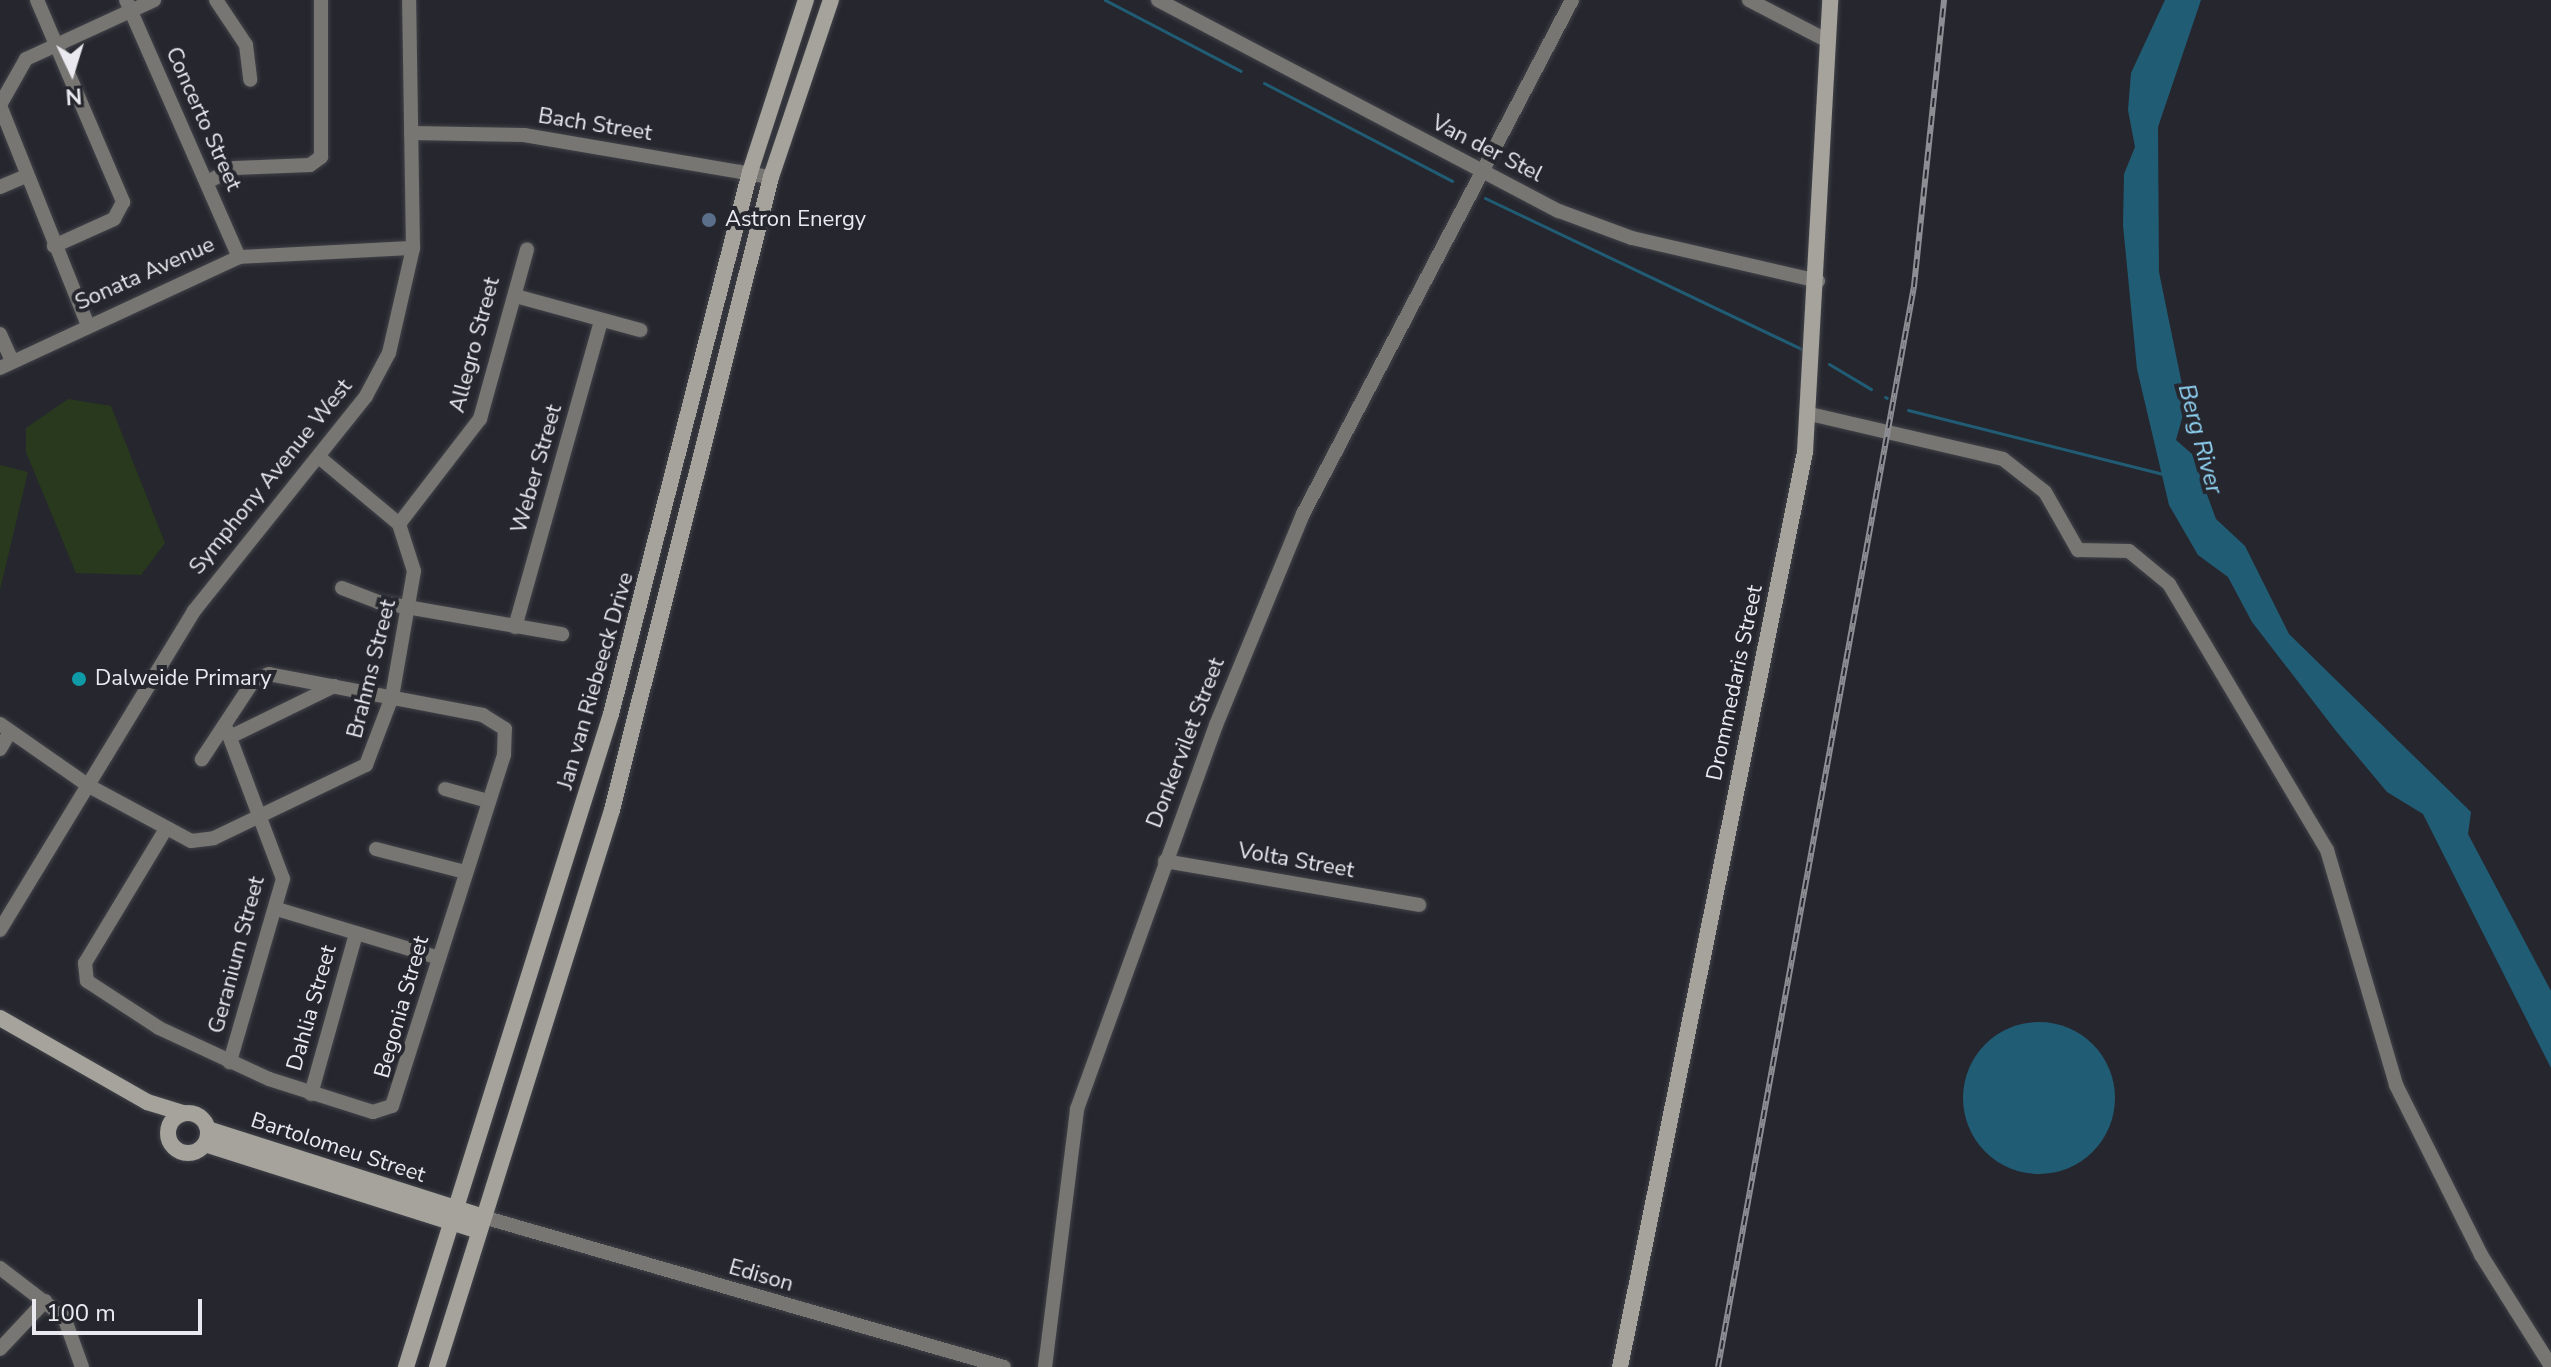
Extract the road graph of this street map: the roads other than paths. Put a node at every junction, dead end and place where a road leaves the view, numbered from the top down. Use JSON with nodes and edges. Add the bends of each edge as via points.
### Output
{"nodes":[{"id":1,"x":37,"y":0,"type":"edge"},
{"id":2,"x":154,"y":0,"type":"edge"},
{"id":3,"x":216,"y":0,"type":"edge"},
{"id":4,"x":321,"y":0,"type":"edge"},
{"id":5,"x":409,"y":0,"type":"edge"},
{"id":6,"x":806,"y":0,"type":"edge"},
{"id":7,"x":831,"y":0,"type":"edge"},
{"id":8,"x":1158,"y":0,"type":"edge"},
{"id":9,"x":1572,"y":0,"type":"edge"},
{"id":10,"x":1749,"y":0,"type":"edge"},
{"id":11,"x":1830,"y":0,"type":"edge"},
{"id":12,"x":128,"y":5,"type":"edge"},
{"id":13,"x":1828,"y":41,"type":"junction"},
{"id":14,"x":57,"y":44,"type":"junction"},
{"id":15,"x":250,"y":80,"type":"dead end"},
{"id":16,"x":411,"y":133,"type":"junction"},
{"id":17,"x":1481,"y":171,"type":"junction"},
{"id":18,"x":750,"y":172,"type":"junction"},
{"id":19,"x":24,"y":177,"type":"junction"},
{"id":20,"x":771,"y":177,"type":"junction"},
{"id":21,"x":207,"y":182,"type":"junction"},
{"id":22,"x":0,"y":187,"type":"edge"},
{"id":23,"x":54,"y":246,"type":"junction"},
{"id":24,"x":413,"y":248,"type":"junction"},
{"id":25,"x":527,"y":249,"type":"dead end"},
{"id":26,"x":239,"y":257,"type":"junction"},
{"id":27,"x":1818,"y":281,"type":"junction"},
{"id":28,"x":516,"y":296,"type":"junction"},
{"id":29,"x":601,"y":322,"type":"junction"},
{"id":30,"x":87,"y":323,"type":"junction"},
{"id":31,"x":640,"y":330,"type":"dead end"},
{"id":32,"x":0,"y":334,"type":"edge"},
{"id":33,"x":6,"y":365,"type":"edge"},
{"id":34,"x":1810,"y":414,"type":"junction"},
{"id":35,"x":319,"y":457,"type":"junction"},
{"id":36,"x":399,"y":524,"type":"junction"},
{"id":37,"x":342,"y":588,"type":"dead end"},
{"id":38,"x":411,"y":609,"type":"junction"},
{"id":39,"x":515,"y":627,"type":"junction"},
{"id":40,"x":562,"y":634,"type":"dead end"},
{"id":41,"x":334,"y":686,"type":"junction"},
{"id":42,"x":392,"y":697,"type":"junction"},
{"id":43,"x":5,"y":728,"type":"edge"},
{"id":44,"x":228,"y":734,"type":"junction"},
{"id":45,"x":0,"y":749,"type":"edge"},
{"id":46,"x":202,"y":759,"type":"dead end"},
{"id":47,"x":89,"y":786,"type":"junction"},
{"id":48,"x":445,"y":789,"type":"dead end"},
{"id":49,"x":488,"y":801,"type":"junction"},
{"id":50,"x":263,"y":814,"type":"junction"},
{"id":51,"x":164,"y":832,"type":"junction"},
{"id":52,"x":376,"y":849,"type":"dead end"},
{"id":53,"x":1165,"y":861,"type":"junction"},
{"id":54,"x":465,"y":872,"type":"junction"},
{"id":55,"x":1419,"y":905,"type":"dead end"},
{"id":56,"x":277,"y":909,"type":"junction"},
{"id":57,"x":0,"y":930,"type":"edge"},
{"id":58,"x":356,"y":934,"type":"junction"},
{"id":59,"x":439,"y":958,"type":"junction"},
{"id":60,"x":0,"y":1005,"type":"edge"},
{"id":61,"x":0,"y":1018,"type":"edge"},
{"id":62,"x":28,"y":1030,"type":"junction"},
{"id":63,"x":230,"y":1062,"type":"junction"},
{"id":64,"x":311,"y":1094,"type":"junction"},
{"id":65,"x":147,"y":1102,"type":"junction"},
{"id":66,"x":183,"y":1113,"type":"junction"},
{"id":67,"x":207,"y":1136,"type":"junction"},
{"id":68,"x":168,"y":1137,"type":"junction"},
{"id":69,"x":452,"y":1215,"type":"junction"},
{"id":70,"x":481,"y":1224,"type":"junction"},
{"id":71,"x":0,"y":1268,"type":"edge"},
{"id":72,"x":45,"y":1301,"type":"junction"},
{"id":73,"x":0,"y":1349,"type":"edge"},
{"id":74,"x":2551,"y":1366,"type":"edge"},
{"id":75,"x":82,"y":1367,"type":"edge"},
{"id":76,"x":406,"y":1367,"type":"edge"},
{"id":77,"x":437,"y":1367,"type":"edge"},
{"id":78,"x":1004,"y":1367,"type":"edge"},
{"id":79,"x":1045,"y":1367,"type":"edge"},
{"id":80,"x":1620,"y":1367,"type":"edge"}],
"edges":[{"from":1,"to":14,"type":"street"},
{"from":2,"to":12,"type":"street"},
{"from":3,"to":15,"type":"street","via":[[246,45]]},
{"from":4,"to":21,"type":"street","via":[[321,157],[310,165],[235,168]]},
{"from":5,"to":16,"type":"street","name":"Symphony Avenue West"},
{"from":6,"to":18,"type":"main road","name":"Jan van Riebeeck Drive"},
{"from":7,"to":20,"type":"main road"},
{"from":8,"to":17,"type":"street","name":"Van der Stel"},
{"from":9,"to":17,"type":"street","name":"Donkervilet Street"},
{"from":10,"to":13,"type":"street"},
{"from":11,"to":13,"type":"main road","name":"Drommedaris Street"},
{"from":12,"to":14,"type":"street"},
{"from":12,"to":21,"type":"street","name":"Concerto Street"},
{"from":13,"to":27,"type":"main road","name":"Drommedaris Street"},
{"from":14,"to":19,"type":"street","via":[[16,68],[0,105]]},
{"from":14,"to":23,"type":"street","via":[[123,202],[114,219]]},
{"from":16,"to":18,"type":"street","name":"Bach Street","via":[[512,134]]},
{"from":16,"to":24,"type":"street","name":"Symphony Avenue West"},
{"from":17,"to":27,"type":"street","name":"Van der Stel","via":[[1595,226]]},
{"from":17,"to":53,"type":"street","name":"Donkervilet Street","via":[[1303,514]]},
{"from":18,"to":20,"type":"street","name":"Bach Street"},
{"from":18,"to":69,"type":"main road","name":"Jan van Riebeeck Drive","via":[[631,642]]},
{"from":19,"to":22,"type":"street"},
{"from":19,"to":23,"type":"street"},
{"from":20,"to":70,"type":"main road","via":[[641,707]]},
{"from":21,"to":26,"type":"street","name":"Concerto Street"},
{"from":23,"to":30,"type":"street"},
{"from":24,"to":26,"type":"street","name":"Sonata Avenue"},
{"from":24,"to":35,"type":"street","name":"Symphony Avenue West","via":[[389,353]]},
{"from":25,"to":28,"type":"street","name":"Allegro Street"},
{"from":26,"to":30,"type":"street","name":"Sonata Avenue"},
{"from":27,"to":34,"type":"main road","name":"Drommedaris Street"},
{"from":28,"to":29,"type":"street"},
{"from":28,"to":36,"type":"street","name":"Allegro Street","via":[[474,431]]},
{"from":29,"to":31,"type":"street"},
{"from":29,"to":39,"type":"street","name":"Weber Street"},
{"from":30,"to":33,"type":"street","name":"Sonata Avenue"},
{"from":32,"to":33,"type":"street"},
{"from":34,"to":74,"type":"street","via":[[2003,459],[2045,492],[2078,550],[2129,551],[2169,584],[2327,850],[2396,1085],[2481,1255]]},
{"from":34,"to":80,"type":"main road","name":"Drommedaris Street"},
{"from":35,"to":36,"type":"street"},
{"from":35,"to":47,"type":"street","name":"Symphony Avenue West","via":[[209,590]]},
{"from":36,"to":38,"type":"street","name":"Brahms Street","via":[[414,571]]},
{"from":37,"to":38,"type":"street"},
{"from":38,"to":39,"type":"street"},
{"from":38,"to":42,"type":"street","name":"Brahms Street"},
{"from":39,"to":40,"type":"street"},
{"from":41,"to":42,"type":"street"},
{"from":41,"to":44,"type":"street"},
{"from":41,"to":44,"type":"street","via":[[260,676]]},
{"from":42,"to":49,"type":"street","name":"Begonia Street","via":[[500,723],[507,742]]},
{"from":42,"to":50,"type":"street","name":"Brahms Street","via":[[366,765]]},
{"from":43,"to":45,"type":"street"},
{"from":43,"to":47,"type":"street"},
{"from":44,"to":46,"type":"street"},
{"from":44,"to":50,"type":"street","name":"Geranium Street"},
{"from":47,"to":51,"type":"street","name":"Brahms Street"},
{"from":47,"to":57,"type":"street","name":"Symphony Avenue West"},
{"from":48,"to":49,"type":"street"},
{"from":49,"to":54,"type":"street","name":"Begonia Street"},
{"from":50,"to":51,"type":"street","name":"Brahms Street","via":[[203,841]]},
{"from":50,"to":56,"type":"street","name":"Geranium Street","via":[[283,870]]},
{"from":51,"to":63,"type":"street","name":"Begonia Street","via":[[84,976],[131,1012]]},
{"from":52,"to":54,"type":"street"},
{"from":53,"to":55,"type":"street","name":"Volta Street"},
{"from":53,"to":79,"type":"street","name":"Donkervilet Street","via":[[1077,1109]]},
{"from":54,"to":59,"type":"street","name":"Begonia Street"},
{"from":56,"to":58,"type":"street"},
{"from":56,"to":63,"type":"street","name":"Geranium Street"},
{"from":58,"to":59,"type":"street"},
{"from":58,"to":64,"type":"street","name":"Dahlia Street"},
{"from":59,"to":64,"type":"street","name":"Begonia Street","via":[[392,1106],[373,1112]]},
{"from":60,"to":62,"type":"main road"},
{"from":61,"to":62,"type":"main road"},
{"from":62,"to":65,"type":"main road","name":"Bartolomeu Street"},
{"from":63,"to":64,"type":"street","name":"Begonia Street"},
{"from":65,"to":66,"type":"main road","name":"Bartolomeu Street"},
{"from":65,"to":68,"type":"main road","name":"Bartolomeu Street"},
{"from":66,"to":67,"type":"main road","name":"Bartolomeu Street","via":[[199,1116]]},
{"from":66,"to":68,"type":"main road","via":[[170,1122]]},
{"from":67,"to":68,"type":"main road","name":"Bartolomeu Street","via":[[184,1153]]},
{"from":67,"to":69,"type":"main road","name":"Bartolomeu Street"},
{"from":69,"to":70,"type":"main road","name":"Bartolomeu Street"},
{"from":69,"to":76,"type":"main road","name":"Jan van Riebeeck Drive"},
{"from":70,"to":77,"type":"main road"},
{"from":70,"to":78,"type":"street","name":"Edison","via":[[506,1224]]},
{"from":71,"to":72,"type":"street"},
{"from":72,"to":73,"type":"street"},
{"from":72,"to":75,"type":"street","via":[[71,1325]]}]}
